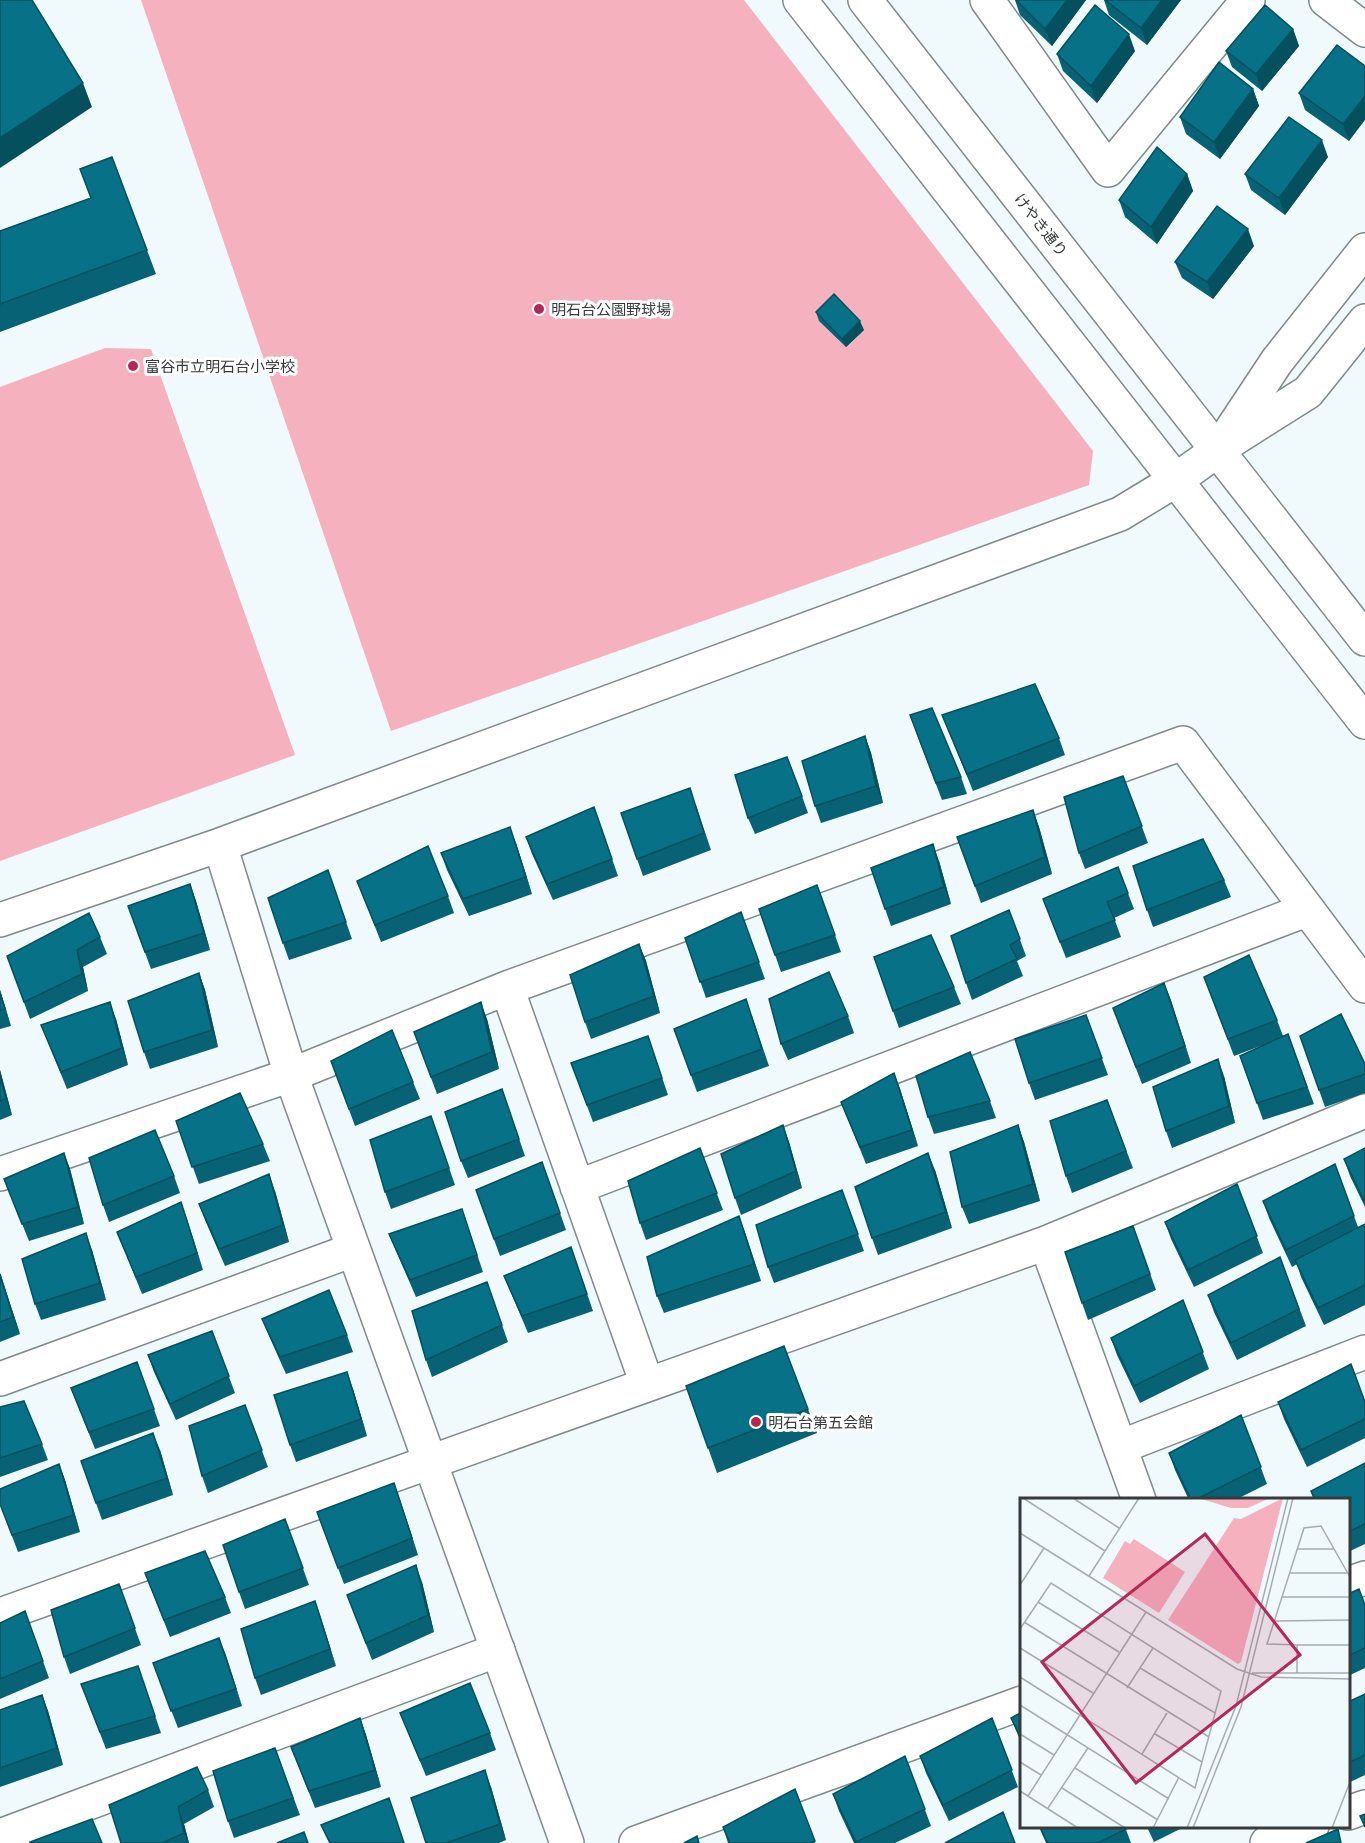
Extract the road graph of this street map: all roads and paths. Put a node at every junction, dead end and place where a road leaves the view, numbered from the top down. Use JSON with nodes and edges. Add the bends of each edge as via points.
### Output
{"nodes":[{"id":1,"x":801,"y":0,"type":"edge"},
{"id":2,"x":865,"y":0,"type":"edge"},
{"id":3,"x":987,"y":0,"type":"edge"},
{"id":4,"x":1248,"y":0,"type":"edge"},
{"id":5,"x":1326,"y":0,"type":"edge"},
{"id":6,"x":1365,"y":30,"type":"edge"},
{"id":7,"x":1365,"y":249,"type":"edge"},
{"id":8,"x":1365,"y":321,"type":"edge"},
{"id":9,"x":1218,"y":450,"type":"junction"},
{"id":10,"x":1176,"y":480,"type":"junction"},
{"id":11,"x":1365,"y":639,"type":"edge"},
{"id":12,"x":1365,"y":722,"type":"edge"},
{"id":13,"x":220,"y":845,"type":"junction"},
{"id":14,"x":1306,"y":910,"type":"junction"},
{"id":15,"x":0,"y":920,"type":"edge"},
{"id":16,"x":1365,"y":986,"type":"edge"},
{"id":17,"x":507,"y":988,"type":"junction"},
{"id":18,"x":291,"y":1075,"type":"junction"},
{"id":19,"x":1365,"y":1111,"type":"edge"},
{"id":20,"x":0,"y":1174,"type":"edge"},
{"id":21,"x":577,"y":1187,"type":"junction"},
{"id":22,"x":1046,"y":1243,"type":"junction"},
{"id":23,"x":353,"y":1250,"type":"junction"},
{"id":24,"x":1365,"y":1352,"type":"edge"},
{"id":25,"x":0,"y":1379,"type":"edge"},
{"id":26,"x":647,"y":1384,"type":"junction"},
{"id":27,"x":1120,"y":1447,"type":"junction"},
{"id":28,"x":430,"y":1461,"type":"junction"},
{"id":29,"x":1138,"y":1498,"type":"edge"},
{"id":30,"x":1365,"y":1578,"type":"edge"},
{"id":31,"x":1350,"y":1583,"type":"edge"},
{"id":32,"x":0,"y":1615,"type":"edge"},
{"id":33,"x":498,"y":1650,"type":"junction"},
{"id":34,"x":1020,"y":1704,"type":"edge"},
{"id":35,"x":1365,"y":1807,"type":"edge"},
{"id":36,"x":1350,"y":1812,"type":"edge"},
{"id":37,"x":1309,"y":1828,"type":"edge"},
{"id":38,"x":0,"y":1836,"type":"edge"},
{"id":39,"x":567,"y":1843,"type":"edge"},
{"id":40,"x":636,"y":1843,"type":"edge"},
{"id":41,"x":1267,"y":1843,"type":"edge"}],
"edges":[{"from":1,"to":10,"type":"street"},
{"from":2,"to":9,"type":"street","name":"けやき通り"},
{"from":3,"to":4,"type":"street","via":[[1108,171]]},
{"from":5,"to":6,"type":"street"},
{"from":7,"to":9,"type":"street","via":[[1277,361]]},
{"from":8,"to":9,"type":"street","via":[[1308,392]]},
{"from":9,"to":10,"type":"street"},
{"from":9,"to":11,"type":"street","name":"けやき通り"},
{"from":10,"to":12,"type":"street"},
{"from":10,"to":13,"type":"street","via":[[1120,514]]},
{"from":13,"to":15,"type":"street"},
{"from":13,"to":18,"type":"street"},
{"from":14,"to":16,"type":"street"},
{"from":14,"to":17,"type":"street","via":[[1183,743]]},
{"from":14,"to":21,"type":"street"},
{"from":17,"to":18,"type":"street"},
{"from":17,"to":21,"type":"street"},
{"from":18,"to":20,"type":"street"},
{"from":18,"to":23,"type":"street"},
{"from":19,"to":22,"type":"street"},
{"from":21,"to":26,"type":"street"},
{"from":22,"to":26,"type":"street"},
{"from":22,"to":27,"type":"street"},
{"from":23,"to":25,"type":"street"},
{"from":23,"to":28,"type":"street"},
{"from":24,"to":27,"type":"street"},
{"from":26,"to":28,"type":"street"},
{"from":27,"to":29,"type":"street"},
{"from":28,"to":32,"type":"street"},
{"from":28,"to":33,"type":"street"},
{"from":30,"to":31,"type":"street"},
{"from":33,"to":38,"type":"street"},
{"from":33,"to":39,"type":"street"},
{"from":34,"to":40,"type":"street"},
{"from":35,"to":36,"type":"street"},
{"from":37,"to":41,"type":"street"}]}
